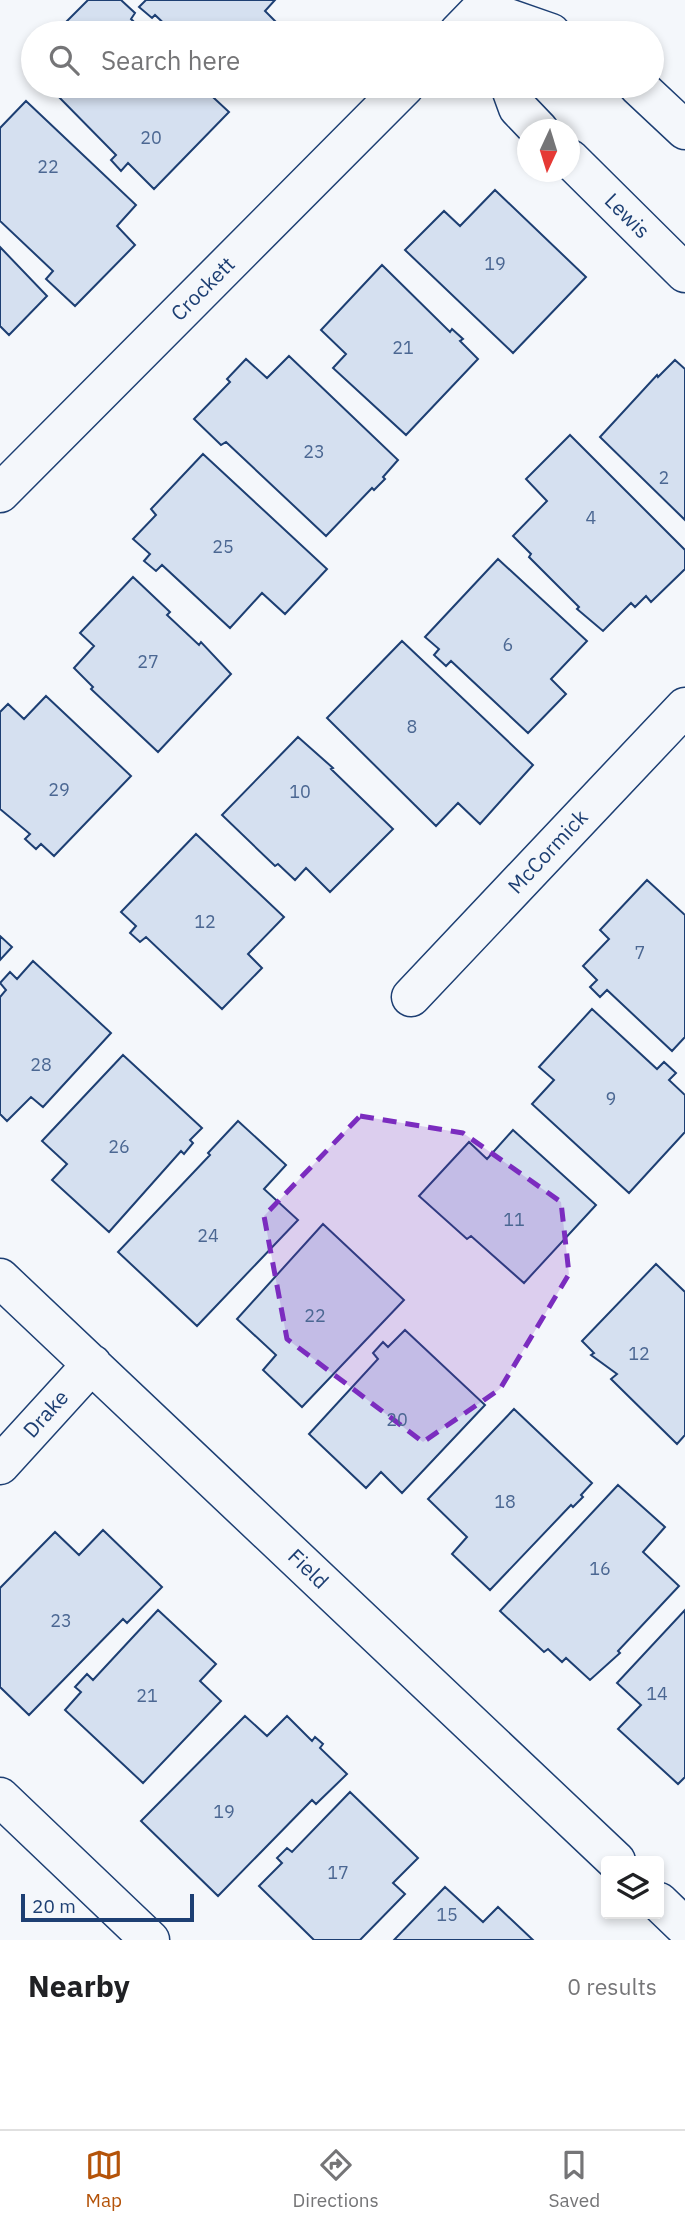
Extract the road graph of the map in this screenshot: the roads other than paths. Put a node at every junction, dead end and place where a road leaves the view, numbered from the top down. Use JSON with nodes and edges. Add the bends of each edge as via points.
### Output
{"nodes":[{"id":1,"x":393,"y":98,"type":"edge"},
{"id":2,"x":513,"y":98,"type":"edge"},
{"id":3,"x":651,"y":98,"type":"edge"},
{"id":4,"x":528,"y":119,"type":"edge"},
{"id":5,"x":685,"y":130,"type":"edge"},
{"id":6,"x":580,"y":170,"type":"edge"},
{"id":7,"x":685,"y":273,"type":"edge"},
{"id":8,"x":0,"y":493,"type":"edge"},
{"id":9,"x":685,"y":707,"type":"edge"},
{"id":10,"x":411,"y":997,"type":"dead end"},
{"id":11,"x":0,"y":1278,"type":"edge"},
{"id":12,"x":92,"y":1364,"type":"junction"},
{"id":13,"x":0,"y":1465,"type":"edge"},
{"id":14,"x":0,"y":1797,"type":"edge"},
{"id":15,"x":611,"y":1856,"type":"edge"},
{"id":16,"x":664,"y":1907,"type":"edge"},
{"id":17,"x":685,"y":1927,"type":"edge"},
{"id":18,"x":150,"y":1940,"type":"edge"}],
"edges":[{"from":1,"to":8,"type":"street","name":"Crockett"},
{"from":2,"to":4,"type":"street"},
{"from":3,"to":5,"type":"street"},
{"from":6,"to":7,"type":"street","name":"Lewis"},
{"from":9,"to":10,"type":"street","name":"McCormick"},
{"from":11,"to":12,"type":"street","name":"Field"},
{"from":12,"to":13,"type":"street","name":"Drake"},
{"from":12,"to":15,"type":"street","name":"Field"},
{"from":14,"to":18,"type":"street"},
{"from":16,"to":17,"type":"street"}]}
